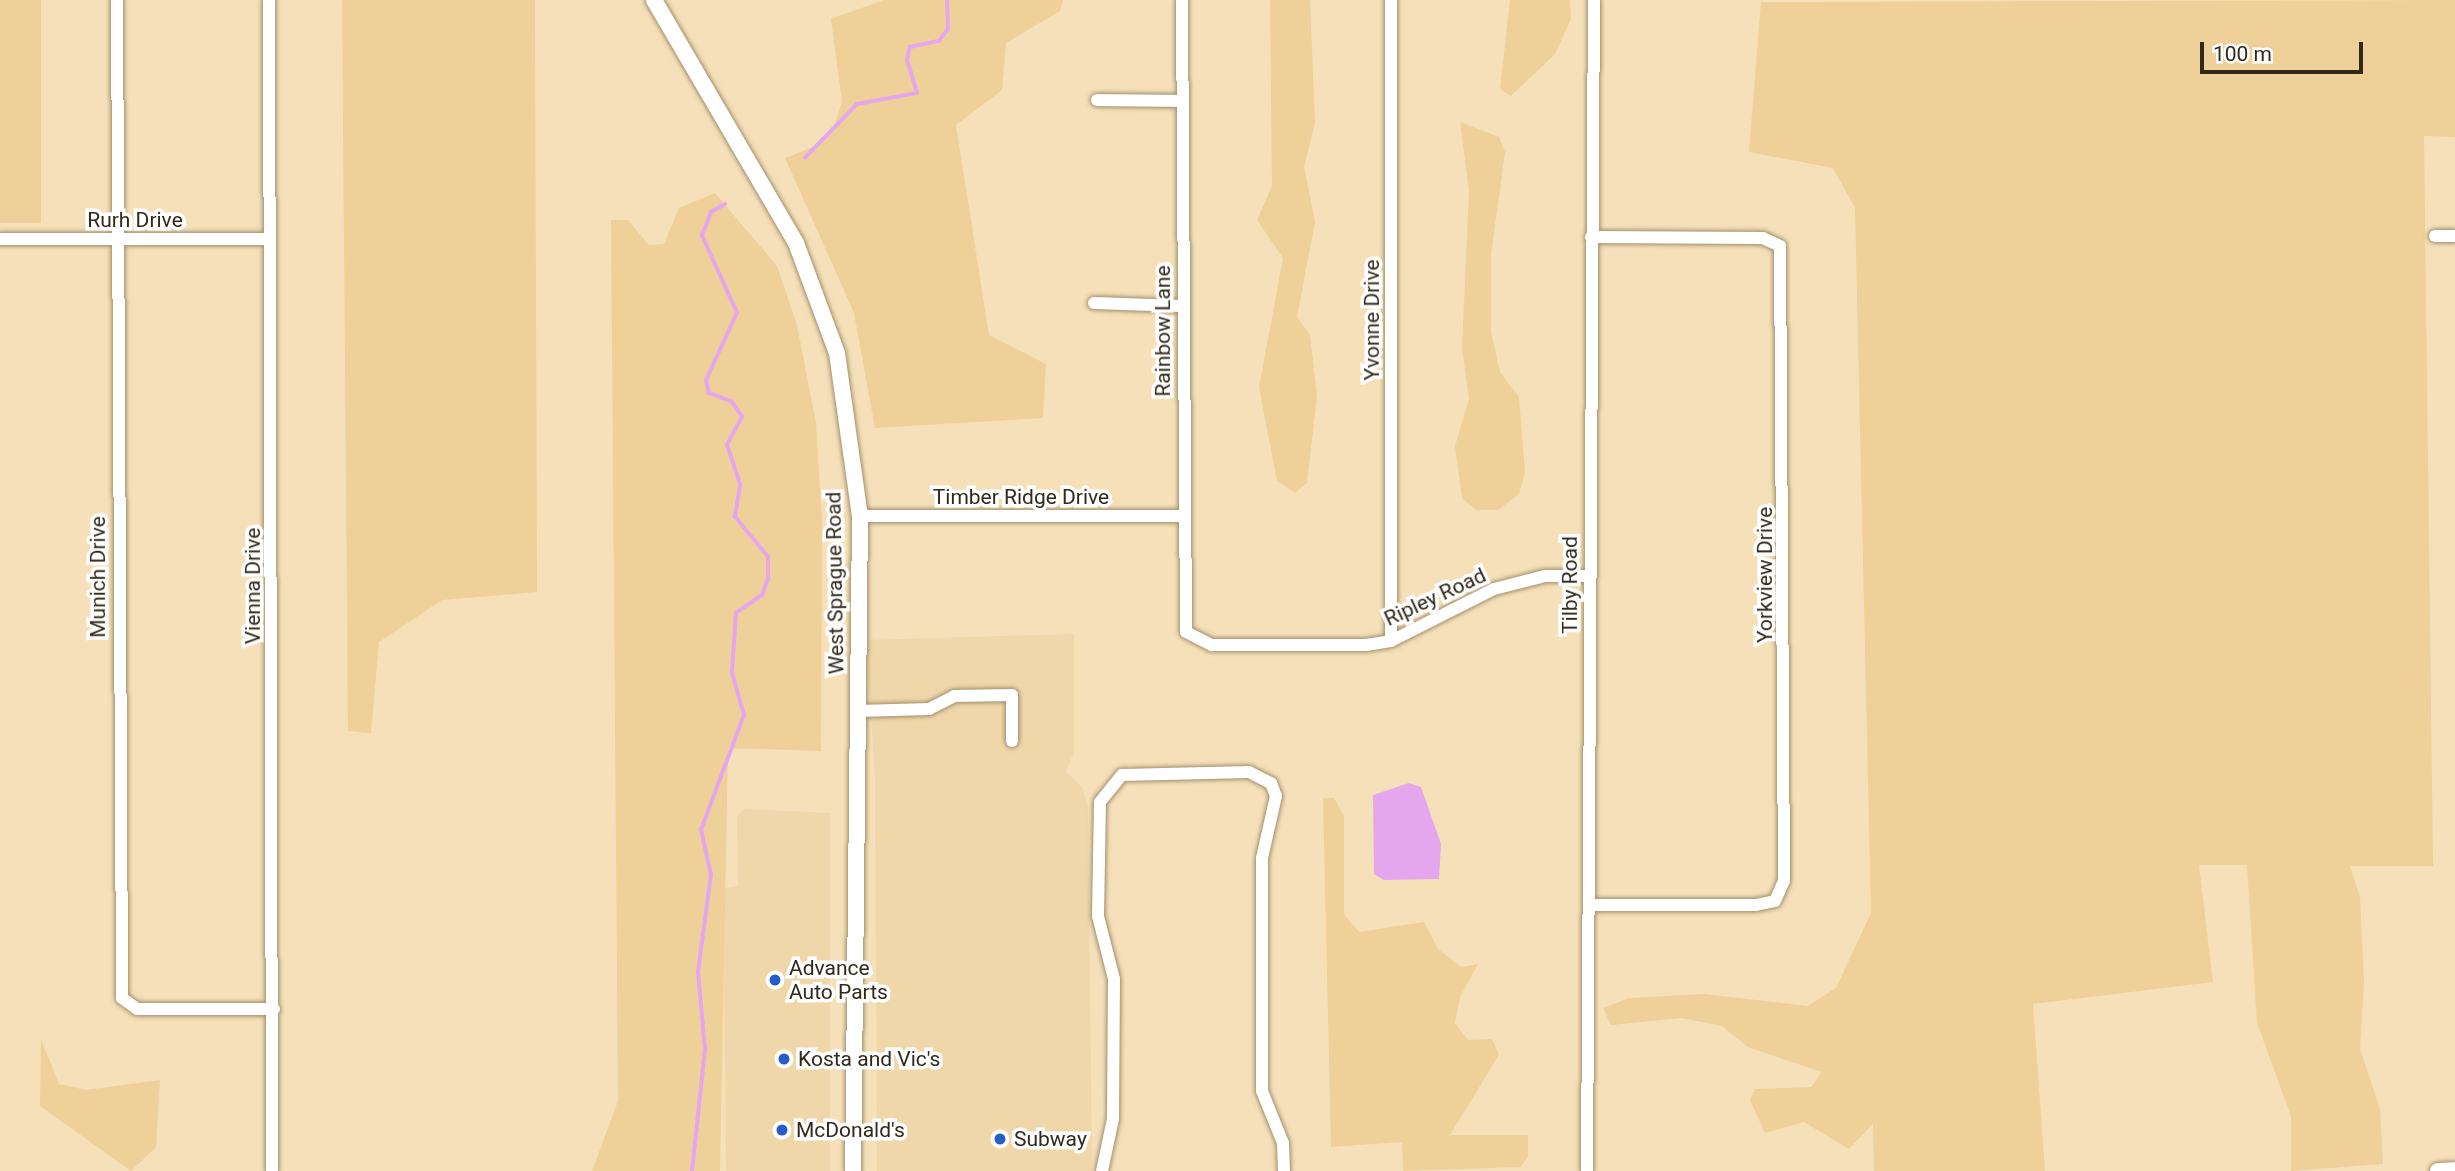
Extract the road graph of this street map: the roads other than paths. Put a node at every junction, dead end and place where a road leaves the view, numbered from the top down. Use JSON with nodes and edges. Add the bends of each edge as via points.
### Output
{"nodes":[{"id":1,"x":117,"y":0,"type":"edge"},
{"id":2,"x":269,"y":0,"type":"edge"},
{"id":3,"x":654,"y":0,"type":"edge"},
{"id":4,"x":1182,"y":0,"type":"edge"},
{"id":5,"x":1391,"y":0,"type":"edge"},
{"id":6,"x":1594,"y":0,"type":"edge"},
{"id":7,"x":1097,"y":100,"type":"dead end"},
{"id":8,"x":1182,"y":100,"type":"junction"},
{"id":9,"x":2435,"y":236,"type":"dead end"},
{"id":10,"x":2455,"y":236,"type":"edge"},
{"id":11,"x":1591,"y":237,"type":"junction"},
{"id":12,"x":0,"y":239,"type":"edge"},
{"id":13,"x":115,"y":239,"type":"junction"},
{"id":14,"x":270,"y":239,"type":"junction"},
{"id":15,"x":1094,"y":303,"type":"dead end"},
{"id":16,"x":1182,"y":306,"type":"junction"},
{"id":17,"x":860,"y":516,"type":"junction"},
{"id":18,"x":1182,"y":516,"type":"junction"},
{"id":19,"x":1589,"y":576,"type":"junction"},
{"id":20,"x":1391,"y":641,"type":"junction"},
{"id":21,"x":1212,"y":645,"type":"joint"},
{"id":22,"x":858,"y":711,"type":"junction"},
{"id":23,"x":1012,"y":741,"type":"dead end"},
{"id":24,"x":1589,"y":905,"type":"junction"},
{"id":25,"x":274,"y":1009,"type":"junction"},
{"id":26,"x":2455,"y":1170,"type":"edge"},
{"id":27,"x":272,"y":1171,"type":"edge"},
{"id":28,"x":853,"y":1171,"type":"edge"},
{"id":29,"x":1102,"y":1171,"type":"edge"},
{"id":30,"x":1284,"y":1171,"type":"edge"},
{"id":31,"x":1587,"y":1171,"type":"edge"},
{"id":32,"x":2438,"y":1171,"type":"edge"}],
"edges":[{"from":1,"to":13,"type":"street","name":"Munich Drive"},
{"from":2,"to":14,"type":"street","name":"Vienna Drive"},
{"from":3,"to":17,"type":"street","name":"West Sprague Road","via":[[796,243],[837,353]]},
{"from":4,"to":8,"type":"street","name":"Rainbow Lane"},
{"from":5,"to":20,"type":"street","name":"Yvonne Drive"},
{"from":6,"to":11,"type":"street","name":"Tilby Road"},
{"from":7,"to":8,"type":"street"},
{"from":8,"to":16,"type":"street","name":"Rainbow Lane"},
{"from":9,"to":10,"type":"street"},
{"from":11,"to":19,"type":"street","name":"Tilby Road"},
{"from":11,"to":24,"type":"street","name":"Yorkview Drive","via":[[1763,238],[1780,246],[1784,881],[1774,901]]},
{"from":12,"to":13,"type":"street","name":"Rurh Drive"},
{"from":13,"to":14,"type":"street","name":"Rurh Drive"},
{"from":13,"to":25,"type":"street","name":"Munich Drive","via":[[122,998],[137,1009]]},
{"from":14,"to":25,"type":"street","name":"Vienna Drive"},
{"from":15,"to":16,"type":"street"},
{"from":16,"to":18,"type":"street","name":"Rainbow Lane"},
{"from":17,"to":18,"type":"street","name":"Timber Ridge Drive"},
{"from":17,"to":22,"type":"street","name":"West Sprague Road"},
{"from":18,"to":21,"type":"street","name":"Rainbow Lane","via":[[1186,632]]},
{"from":19,"to":20,"type":"street","name":"Ripley Road","via":[[1545,576],[1494,589]]},
{"from":19,"to":24,"type":"street","name":"Tilby Road"},
{"from":20,"to":21,"type":"street","name":"Ripley Road"},
{"from":22,"to":23,"type":"street","via":[[929,709],[954,696],[1012,695]]},
{"from":22,"to":28,"type":"street","name":"West Sprague Road"},
{"from":24,"to":31,"type":"street","name":"Tilby Road"},
{"from":25,"to":27,"type":"street","name":"Vienna Drive"},
{"from":26,"to":32,"type":"street"},
{"from":29,"to":30,"type":"street","via":[[1114,1119],[1114,979],[1098,916],[1100,802],[1122,775],[1249,772],[1272,782],[1276,796],[1262,858],[1262,1091],[1283,1143]]}]}
